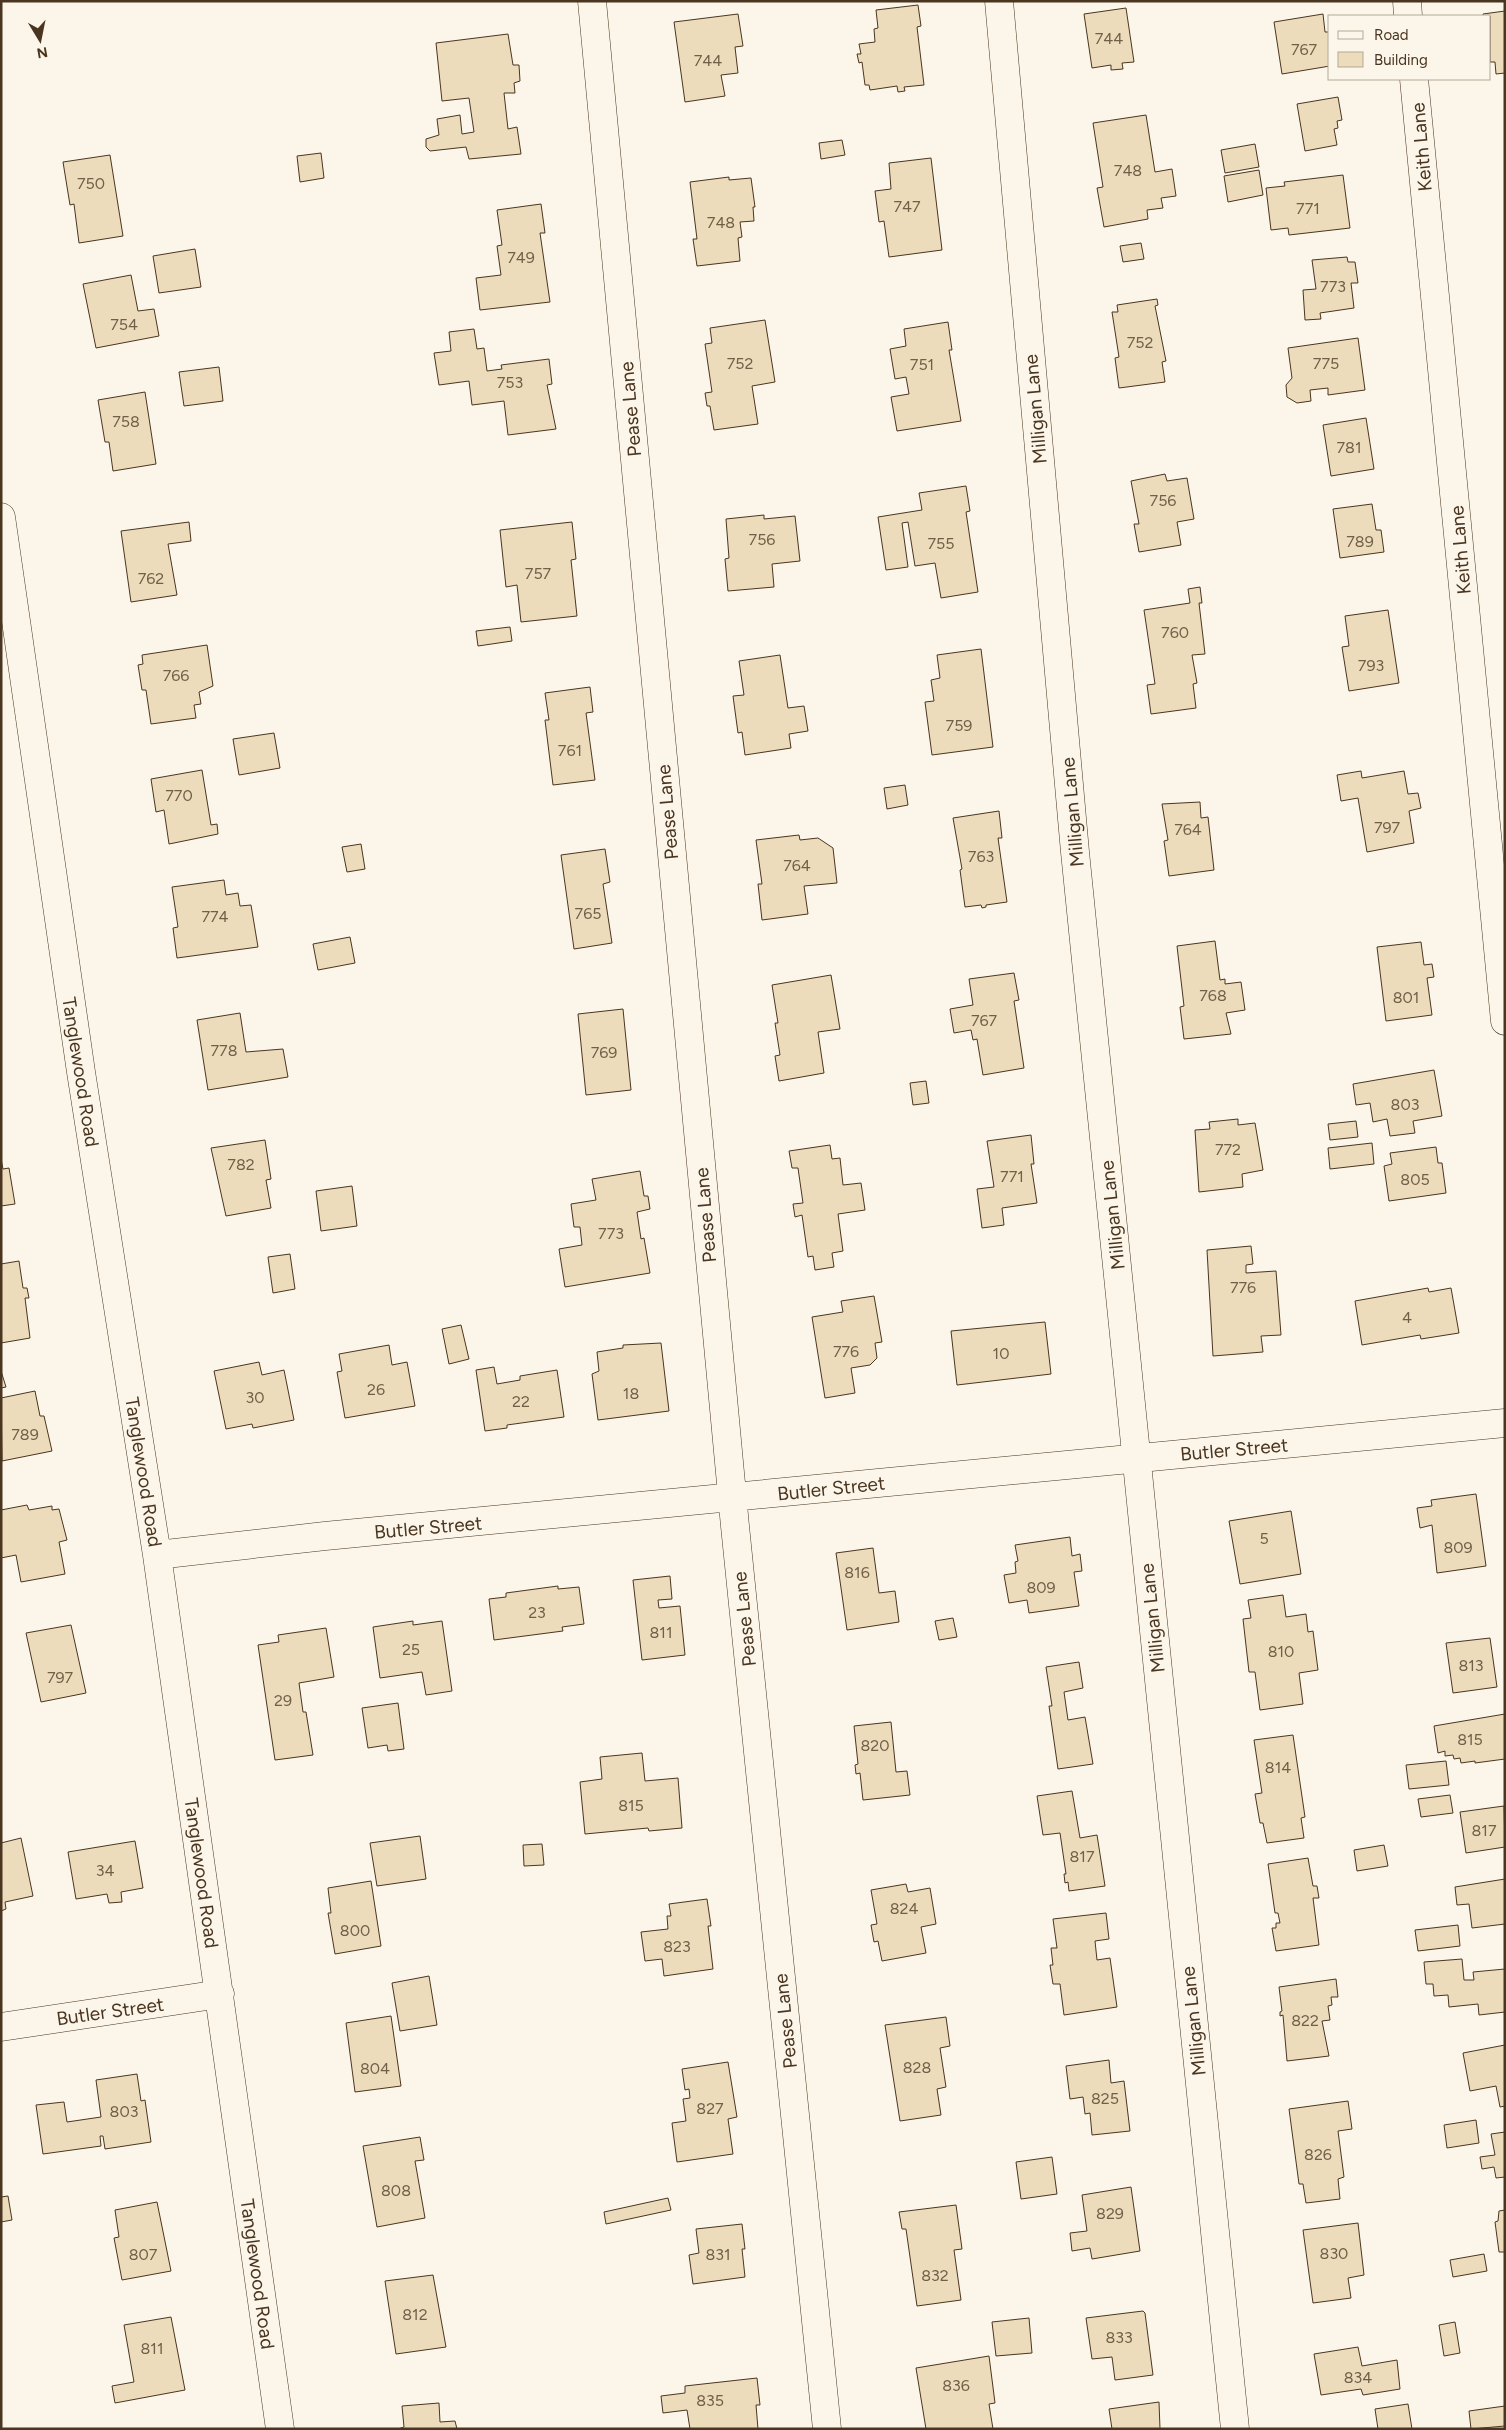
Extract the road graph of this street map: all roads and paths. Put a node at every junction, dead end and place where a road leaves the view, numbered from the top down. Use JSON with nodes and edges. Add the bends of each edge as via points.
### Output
{"nodes":[{"id":1,"x":592,"y":1,"type":"edge"},
{"id":2,"x":999,"y":1,"type":"edge"},
{"id":3,"x":1407,"y":1,"type":"edge"},
{"id":4,"x":1408,"y":15,"type":"edge"},
{"id":5,"x":1414,"y":80,"type":"edge"},
{"id":6,"x":1,"y":517,"type":"edge"},
{"id":7,"x":1505,"y":1021,"type":"edge"},
{"id":8,"x":1505,"y":1423,"type":"edge"},
{"id":9,"x":1136,"y":1458,"type":"junction"},
{"id":10,"x":732,"y":1498,"type":"junction"},
{"id":11,"x":157,"y":1555,"type":"junction"},
{"id":12,"x":220,"y":1994,"type":"junction"},
{"id":13,"x":1,"y":2027,"type":"edge"},
{"id":14,"x":280,"y":2429,"type":"edge"},
{"id":15,"x":827,"y":2429,"type":"edge"},
{"id":16,"x":1235,"y":2429,"type":"edge"}],
"edges":[{"from":1,"to":10,"type":"street","name":"Pease Lane"},
{"from":2,"to":9,"type":"street","name":"Milligan Lane","via":[[1075,852]]},
{"from":3,"to":4,"type":"street"},
{"from":5,"to":7,"type":"street","name":"Keith Lane"},
{"from":6,"to":11,"type":"street","name":"Tanglewood Road","via":[[79,1062]]},
{"from":8,"to":9,"type":"street","name":"Butler Street"},
{"from":9,"to":10,"type":"street","name":"Butler Street"},
{"from":9,"to":16,"type":"street","name":"Milligan Lane"},
{"from":10,"to":11,"type":"street","name":"Butler Street"},
{"from":10,"to":15,"type":"street","name":"Pease Lane"},
{"from":11,"to":12,"type":"street","name":"Tanglewood Road"},
{"from":12,"to":13,"type":"street","name":"Butler Street"},
{"from":12,"to":14,"type":"street","name":"Tanglewood Road"}]}
